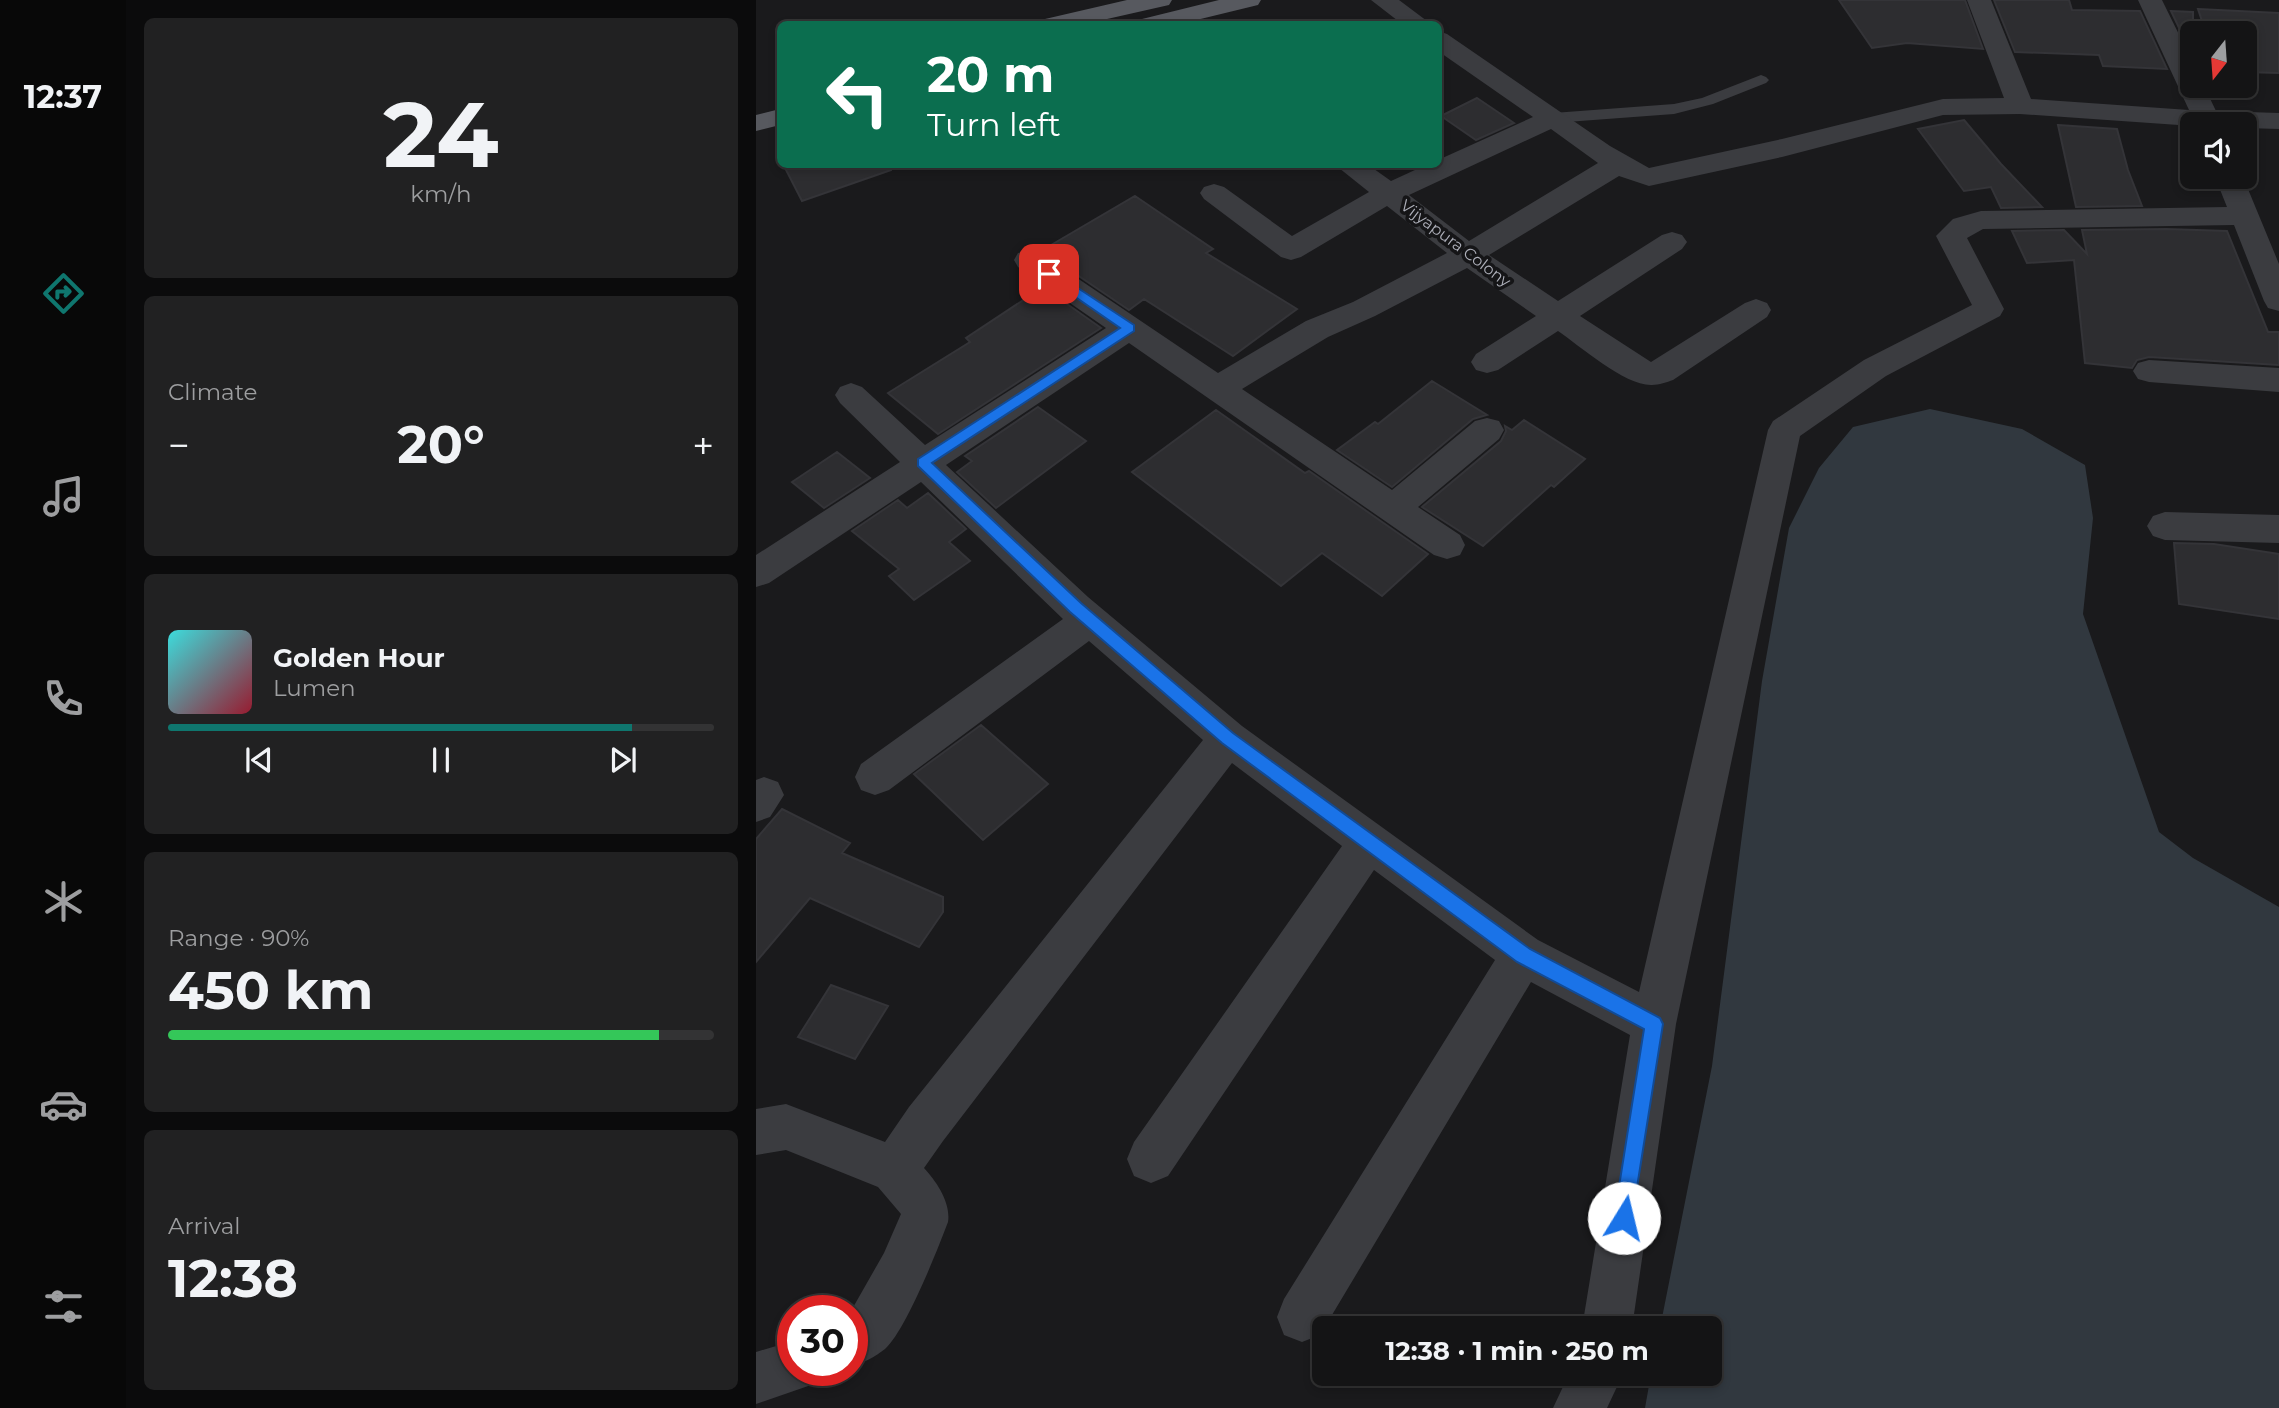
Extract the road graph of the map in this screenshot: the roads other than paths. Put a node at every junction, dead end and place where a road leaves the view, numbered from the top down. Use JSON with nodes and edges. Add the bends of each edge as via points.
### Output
{"nodes":[{"id":1,"x":1160,"y":0,"type":"edge"},
{"id":2,"x":1249,"y":0,"type":"edge"},
{"id":3,"x":1383,"y":0,"type":"edge"},
{"id":4,"x":1979,"y":0,"type":"edge"},
{"id":5,"x":2150,"y":0,"type":"edge"},
{"id":6,"x":1191,"y":7,"type":"edge"},
{"id":7,"x":1067,"y":21,"type":"edge"},
{"id":8,"x":1158,"y":21,"type":"edge"},
{"id":9,"x":1414,"y":21,"type":"edge"},
{"id":10,"x":1442,"y":42,"type":"edge"},
{"id":11,"x":1762,"y":80,"type":"dead end"},
{"id":12,"x":2020,"y":106,"type":"junction"},
{"id":13,"x":2203,"y":112,"type":"edge"},
{"id":14,"x":777,"y":118,"type":"edge"},
{"id":15,"x":1553,"y":118,"type":"junction"},
{"id":16,"x":2180,"y":120,"type":"edge"},
{"id":17,"x":2257,"y":121,"type":"edge"},
{"id":18,"x":2279,"y":121,"type":"edge"},
{"id":19,"x":756,"y":123,"type":"edge"},
{"id":20,"x":1619,"y":163,"type":"junction"},
{"id":21,"x":1354,"y":168,"type":"edge"},
{"id":22,"x":2234,"y":189,"type":"edge"},
{"id":23,"x":1214,"y":193,"type":"dead end"},
{"id":24,"x":1389,"y":193,"type":"junction"},
{"id":25,"x":2244,"y":216,"type":"junction"},
{"id":26,"x":1672,"y":242,"type":"dead end"},
{"id":27,"x":1468,"y":254,"type":"junction"},
{"id":28,"x":1029,"y":260,"type":"dead end"},
{"id":29,"x":2279,"y":301,"type":"edge"},
{"id":30,"x":1756,"y":310,"type":"dead end"},
{"id":31,"x":1558,"y":317,"type":"junction"},
{"id":32,"x":1129,"y":328,"type":"junction"},
{"id":33,"x":1487,"y":362,"type":"dead end"},
{"id":34,"x":2149,"y":371,"type":"dead end"},
{"id":35,"x":2279,"y":380,"type":"edge"},
{"id":36,"x":1217,"y":389,"type":"junction"},
{"id":37,"x":851,"y":395,"type":"dead end"},
{"id":38,"x":1487,"y":430,"type":"dead end"},
{"id":39,"x":923,"y":463,"type":"junction"},
{"id":40,"x":1395,"y":507,"type":"junction"},
{"id":41,"x":2165,"y":526,"type":"dead end"},
{"id":42,"x":2279,"y":530,"type":"edge"},
{"id":43,"x":1447,"y":545,"type":"dead end"},
{"id":44,"x":756,"y":573,"type":"edge"},
{"id":45,"x":1090,"y":620,"type":"junction"},
{"id":46,"x":1228,"y":738,"type":"junction"},
{"id":47,"x":875,"y":777,"type":"dead end"},
{"id":48,"x":1369,"y":842,"type":"junction"},
{"id":49,"x":1523,"y":956,"type":"junction"},
{"id":50,"x":1654,"y":1024,"type":"junction"},
{"id":51,"x":756,"y":1132,"type":"edge"},
{"id":52,"x":1151,"y":1159,"type":"dead end"},
{"id":53,"x":895,"y":1170,"type":"junction"},
{"id":54,"x":1610,"y":1316,"type":"edge"},
{"id":55,"x":1302,"y":1317,"type":"dead end"},
{"id":56,"x":868,"y":1330,"type":"edge"},
{"id":57,"x":777,"y":1372,"type":"edge"},
{"id":58,"x":756,"y":1378,"type":"edge"},
{"id":59,"x":1591,"y":1386,"type":"edge"},
{"id":60,"x":1579,"y":1408,"type":"edge"}],
"edges":[{"from":1,"to":7,"type":"main road"},
{"from":2,"to":6,"type":"main road"},
{"from":3,"to":9,"type":"street"},
{"from":4,"to":12,"type":"street"},
{"from":5,"to":13,"type":"street"},
{"from":6,"to":8,"type":"main road"},
{"from":10,"to":15,"type":"street"},
{"from":11,"to":15,"type":"lane","via":[[1674,109]]},
{"from":12,"to":16,"type":"street"},
{"from":12,"to":20,"type":"street","via":[[1943,107],[1649,177]]},
{"from":14,"to":19,"type":"main road"},
{"from":15,"to":20,"type":"street"},
{"from":15,"to":24,"type":"street","name":"Vijyapura Colony"},
{"from":17,"to":18,"type":"street"},
{"from":20,"to":27,"type":"street"},
{"from":21,"to":24,"type":"street"},
{"from":22,"to":25,"type":"street"},
{"from":23,"to":24,"type":"street","via":[[1291,250]]},
{"from":24,"to":27,"type":"street","name":"Vijyapura Colony"},
{"from":25,"to":29,"type":"street"},
{"from":25,"to":50,"type":"street","via":[[1981,220],[1963,226],[1951,236],[1989,309],[1875,368],[1785,430]]},
{"from":26,"to":31,"type":"street"},
{"from":27,"to":31,"type":"street","name":"Vijyapura Colony"},
{"from":27,"to":36,"type":"street","via":[[1317,329]]},
{"from":28,"to":32,"type":"street"},
{"from":30,"to":31,"type":"street","name":"Vijyapura Colony","via":[[1662,372],[1650,374]]},
{"from":31,"to":33,"type":"street"},
{"from":32,"to":36,"type":"street"},
{"from":32,"to":39,"type":"street"},
{"from":34,"to":35,"type":"street"},
{"from":36,"to":40,"type":"street"},
{"from":37,"to":39,"type":"street"},
{"from":38,"to":40,"type":"street"},
{"from":39,"to":44,"type":"street"},
{"from":39,"to":45,"type":"street"},
{"from":40,"to":43,"type":"street"},
{"from":41,"to":42,"type":"street"},
{"from":45,"to":46,"type":"street"},
{"from":45,"to":47,"type":"street"},
{"from":46,"to":48,"type":"street"},
{"from":46,"to":53,"type":"street","via":[[926,1124]]},
{"from":48,"to":49,"type":"street"},
{"from":48,"to":52,"type":"street"},
{"from":49,"to":50,"type":"street"},
{"from":49,"to":55,"type":"street"},
{"from":50,"to":54,"type":"street"},
{"from":51,"to":53,"type":"street","via":[[786,1127]]},
{"from":53,"to":56,"type":"street","via":[[922,1202],[925,1217],[920,1235]]},
{"from":57,"to":58,"type":"street"},
{"from":59,"to":60,"type":"street"}]}
